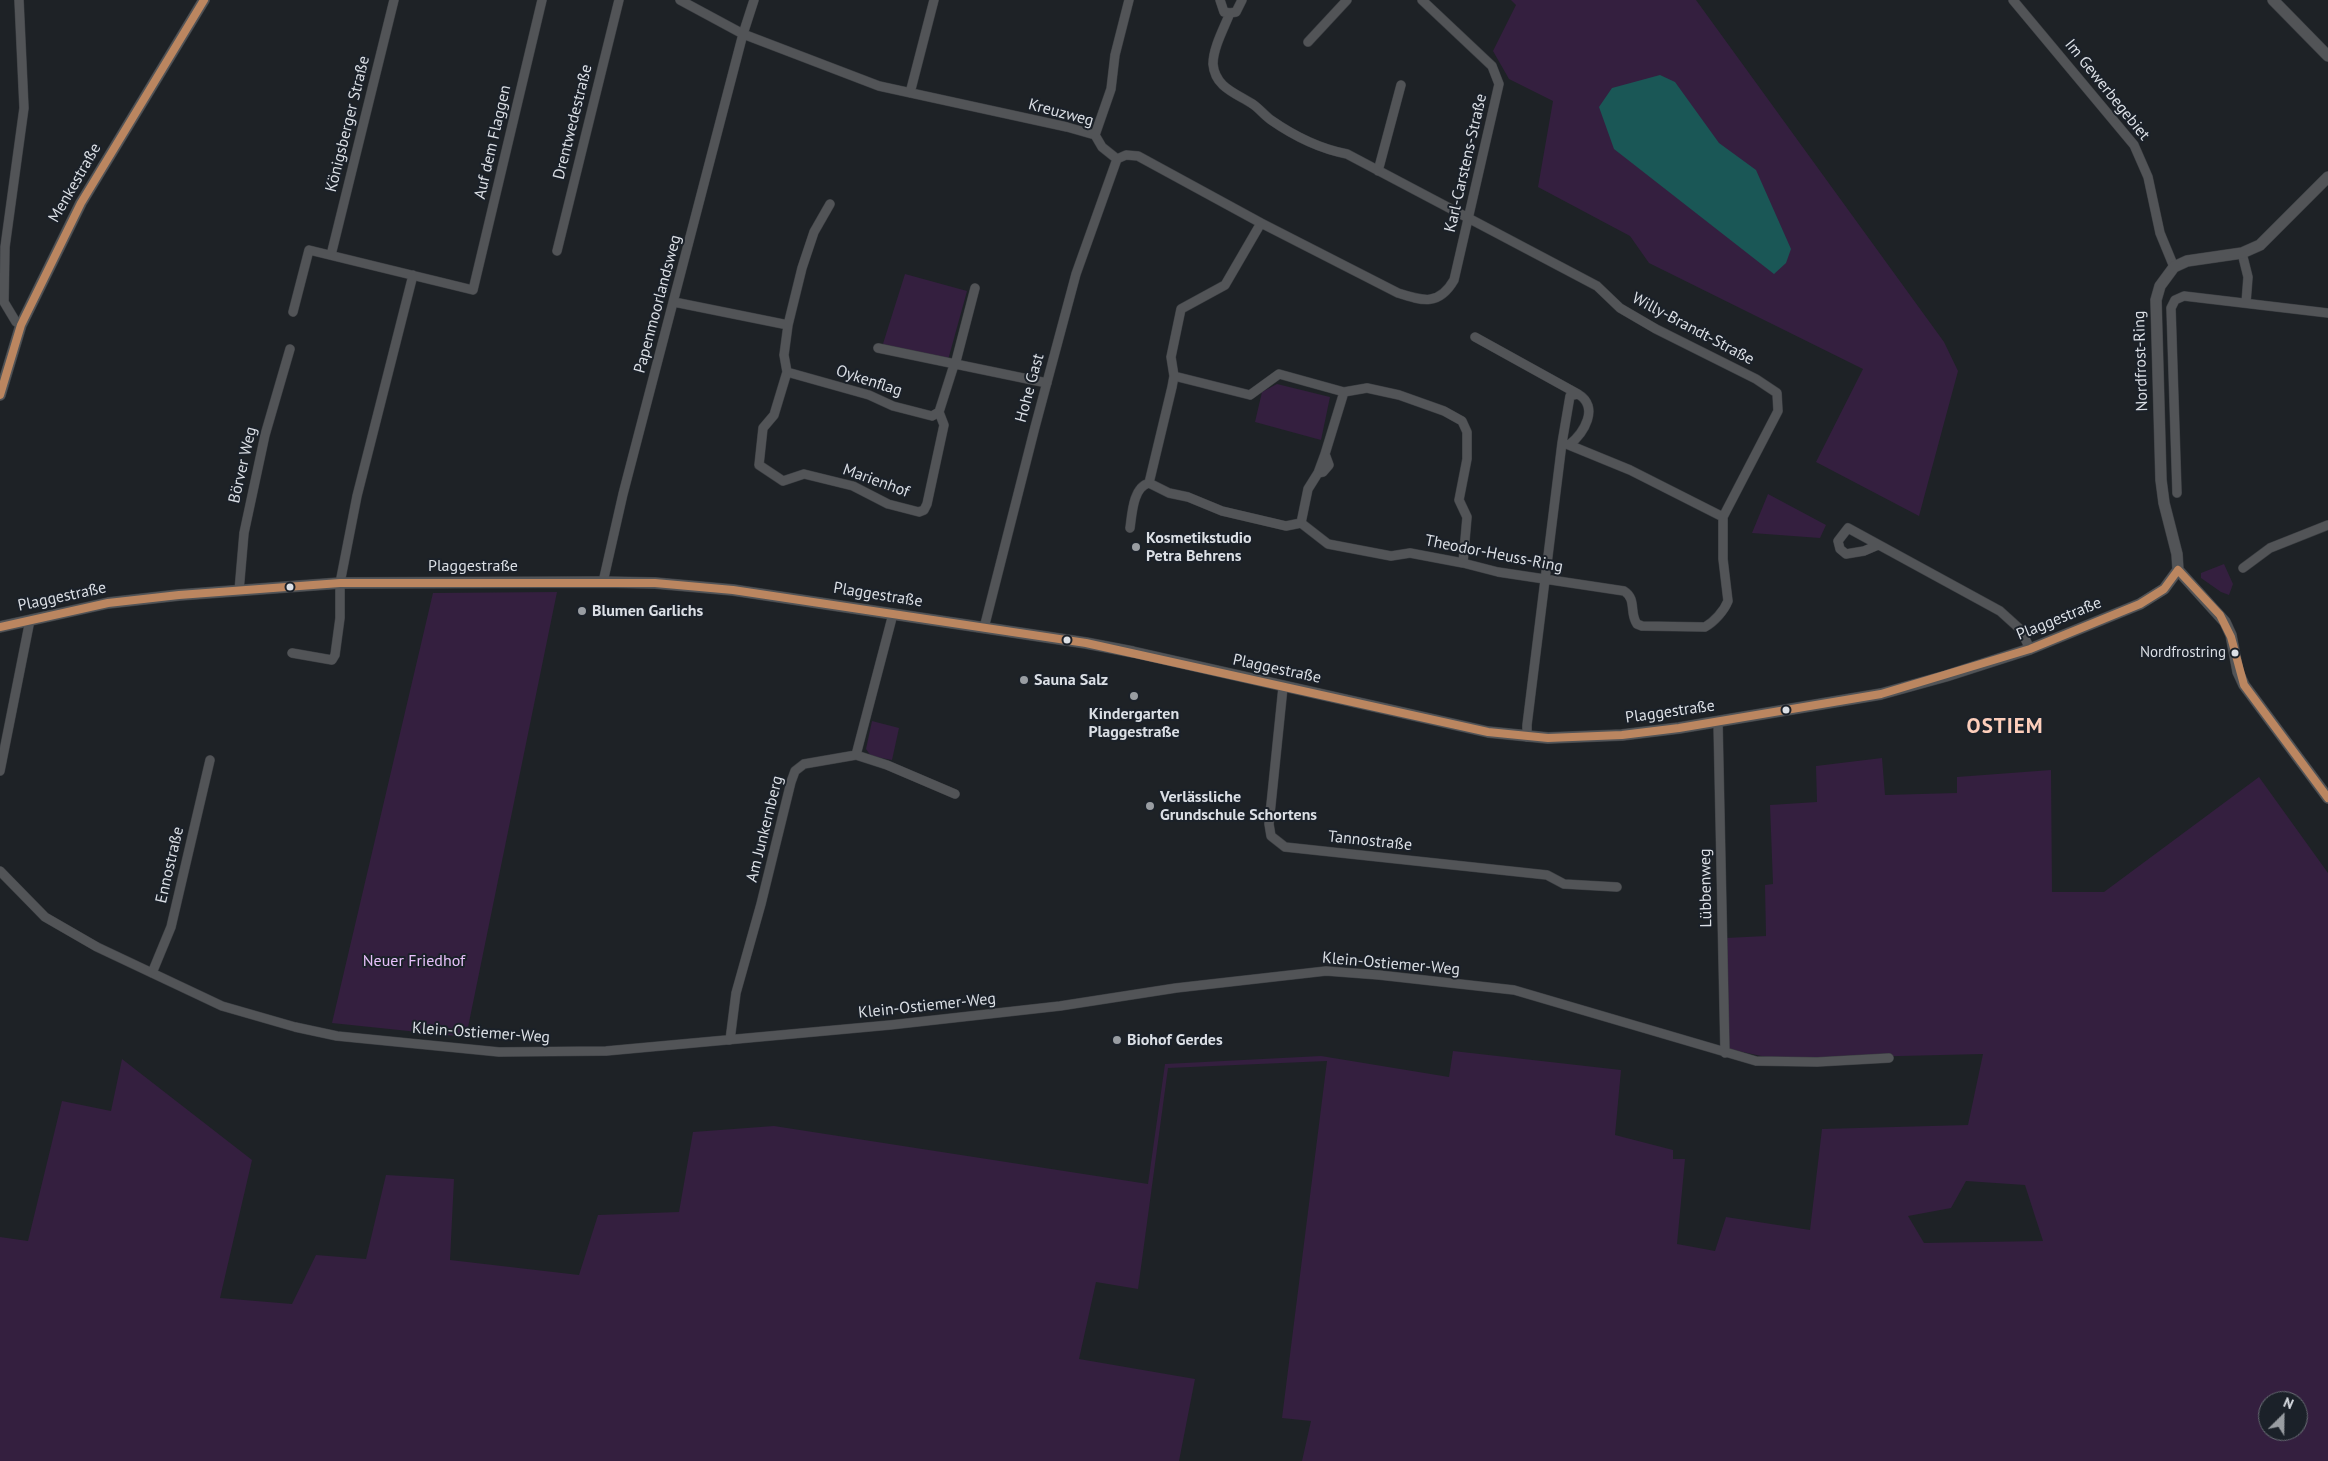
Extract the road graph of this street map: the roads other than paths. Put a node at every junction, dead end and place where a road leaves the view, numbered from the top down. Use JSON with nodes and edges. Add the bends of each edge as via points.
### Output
{"nodes":[{"id":1,"x":18,"y":0,"type":"edge"},
{"id":2,"x":204,"y":0,"type":"edge"},
{"id":3,"x":394,"y":0,"type":"edge"},
{"id":4,"x":542,"y":0,"type":"edge"},
{"id":5,"x":620,"y":0,"type":"edge"},
{"id":6,"x":680,"y":0,"type":"edge"},
{"id":7,"x":754,"y":0,"type":"edge"},
{"id":8,"x":934,"y":0,"type":"edge"},
{"id":9,"x":1129,"y":0,"type":"edge"},
{"id":10,"x":1220,"y":0,"type":"edge"},
{"id":11,"x":1242,"y":0,"type":"edge"},
{"id":12,"x":1346,"y":0,"type":"edge"},
{"id":13,"x":1422,"y":0,"type":"edge"},
{"id":14,"x":2013,"y":0,"type":"edge"},
{"id":15,"x":2273,"y":0,"type":"edge"},
{"id":16,"x":1230,"y":14,"type":"junction"},
{"id":17,"x":743,"y":34,"type":"junction"},
{"id":18,"x":1308,"y":42,"type":"dead end"},
{"id":19,"x":2328,"y":56,"type":"edge"},
{"id":20,"x":1402,"y":85,"type":"dead end"},
{"id":21,"x":910,"y":93,"type":"junction"},
{"id":22,"x":1094,"y":135,"type":"junction"},
{"id":23,"x":1117,"y":159,"type":"junction"},
{"id":24,"x":1378,"y":171,"type":"junction"},
{"id":25,"x":2328,"y":177,"type":"edge"},
{"id":26,"x":830,"y":204,"type":"dead end"},
{"id":27,"x":1468,"y":219,"type":"junction"},
{"id":28,"x":1261,"y":223,"type":"junction"},
{"id":29,"x":3,"y":246,"type":"edge"},
{"id":30,"x":557,"y":251,"type":"dead end"},
{"id":31,"x":2242,"y":253,"type":"junction"},
{"id":32,"x":331,"y":255,"type":"junction"},
{"id":33,"x":2174,"y":267,"type":"junction"},
{"id":34,"x":413,"y":275,"type":"junction"},
{"id":35,"x":975,"y":288,"type":"dead end"},
{"id":36,"x":674,"y":302,"type":"junction"},
{"id":37,"x":2246,"y":303,"type":"junction"},
{"id":38,"x":294,"y":312,"type":"dead end"},
{"id":39,"x":2328,"y":313,"type":"edge"},
{"id":40,"x":21,"y":325,"type":"junction"},
{"id":41,"x":788,"y":325,"type":"junction"},
{"id":42,"x":1475,"y":337,"type":"dead end"},
{"id":43,"x":878,"y":348,"type":"dead end"},
{"id":44,"x":290,"y":349,"type":"dead end"},
{"id":45,"x":955,"y":365,"type":"junction"},
{"id":46,"x":787,"y":372,"type":"junction"},
{"id":47,"x":1174,"y":376,"type":"junction"},
{"id":48,"x":1047,"y":383,"type":"junction"},
{"id":49,"x":1344,"y":392,"type":"junction"},
{"id":50,"x":1578,"y":394,"type":"junction"},
{"id":51,"x":0,"y":395,"type":"edge"},
{"id":52,"x":940,"y":412,"type":"junction"},
{"id":53,"x":1565,"y":444,"type":"junction"},
{"id":54,"x":1747,"y":473,"type":"joint"},
{"id":55,"x":1149,"y":483,"type":"junction"},
{"id":56,"x":2177,"y":493,"type":"dead end"},
{"id":57,"x":1723,"y":517,"type":"junction"},
{"id":58,"x":1301,"y":523,"type":"junction"},
{"id":59,"x":2328,"y":525,"type":"edge"},
{"id":60,"x":1130,"y":528,"type":"dead end"},
{"id":61,"x":1878,"y":545,"type":"dead end"},
{"id":62,"x":1463,"y":563,"type":"junction"},
{"id":63,"x":2243,"y":568,"type":"dead end"},
{"id":64,"x":2178,"y":570,"type":"junction"},
{"id":65,"x":1546,"y":580,"type":"junction"},
{"id":66,"x":602,"y":582,"type":"junction"},
{"id":67,"x":340,"y":583,"type":"junction"},
{"id":68,"x":239,"y":591,"type":"junction"},
{"id":69,"x":893,"y":614,"type":"junction"},
{"id":70,"x":30,"y":620,"type":"junction"},
{"id":71,"x":0,"y":627,"type":"edge"},
{"id":72,"x":984,"y":628,"type":"junction"},
{"id":73,"x":2030,"y":649,"type":"junction"},
{"id":74,"x":292,"y":653,"type":"dead end"},
{"id":75,"x":1283,"y":687,"type":"junction"},
{"id":76,"x":1718,"y":722,"type":"junction"},
{"id":77,"x":1527,"y":737,"type":"junction"},
{"id":78,"x":856,"y":756,"type":"junction"},
{"id":79,"x":210,"y":760,"type":"dead end"},
{"id":80,"x":0,"y":771,"type":"edge"},
{"id":81,"x":955,"y":794,"type":"dead end"},
{"id":82,"x":2328,"y":798,"type":"edge"},
{"id":83,"x":0,"y":871,"type":"edge"},
{"id":84,"x":1617,"y":887,"type":"dead end"},
{"id":85,"x":152,"y":973,"type":"junction"},
{"id":86,"x":730,"y":1040,"type":"junction"},
{"id":87,"x":1725,"y":1053,"type":"junction"},
{"id":88,"x":1889,"y":1058,"type":"dead end"}],
"edges":[{"from":1,"to":29,"type":"street","via":[[24,108]]},
{"from":2,"to":40,"type":"street","name":"Menkestraße","via":[[81,203]]},
{"from":3,"to":32,"type":"street","name":"Königsberger Straße"},
{"from":4,"to":34,"type":"street","name":"Auf dem Flaggen","via":[[473,290]]},
{"from":5,"to":30,"type":"street","name":"Drentwedestraße"},
{"from":6,"to":17,"type":"street","name":"Kreuzweg"},
{"from":7,"to":17,"type":"street","name":"Papenmoorlandsweg"},
{"from":8,"to":21,"type":"street"},
{"from":9,"to":22,"type":"street","via":[[1110,89]]},
{"from":10,"to":16,"type":"street","via":[[1224,12]]},
{"from":11,"to":16,"type":"street","name":"Willy-Brandt-Straße","via":[[1236,12]]},
{"from":12,"to":18,"type":"street"},
{"from":13,"to":27,"type":"street","name":"Karl-Carstens-Straße","via":[[1492,66],[1499,84]]},
{"from":14,"to":33,"type":"street","name":"Im Gewerbegebiet","via":[[2134,145],[2148,176],[2160,233]]},
{"from":15,"to":19,"type":"street"},
{"from":16,"to":24,"type":"street","name":"Willy-Brandt-Straße","via":[[1213,64],[1218,80],[1284,129],[1330,150],[1347,154]]},
{"from":17,"to":21,"type":"street","name":"Kreuzweg","via":[[880,86]]},
{"from":17,"to":36,"type":"street","name":"Papenmoorlandsweg"},
{"from":20,"to":24,"type":"street"},
{"from":21,"to":22,"type":"street","name":"Kreuzweg"},
{"from":22,"to":23,"type":"street","name":"Kreuzweg"},
{"from":23,"to":28,"type":"street","via":[[1126,155],[1138,156]]},
{"from":23,"to":48,"type":"street","name":"Hohe Gast","via":[[1076,274]]},
{"from":24,"to":27,"type":"street","name":"Willy-Brandt-Straße"},
{"from":25,"to":31,"type":"street","via":[[2260,245]]},
{"from":26,"to":41,"type":"street","name":"Marienhof","via":[[814,232]]},
{"from":27,"to":28,"type":"street","name":"Karl-Carstens-Straße","via":[[1454,280],[1447,292],[1439,298],[1420,300],[1398,293]]},
{"from":27,"to":54,"type":"street","name":"Willy-Brandt-Straße","via":[[1597,286],[1620,308],[1656,329],[1772,388],[1777,393],[1778,411]]},
{"from":28,"to":47,"type":"street","via":[[1225,285],[1182,309],[1171,357]]},
{"from":29,"to":40,"type":"street","via":[[4,302]]},
{"from":31,"to":33,"type":"street","via":[[2186,261]]},
{"from":31,"to":37,"type":"street","via":[[2248,277]]},
{"from":32,"to":34,"type":"street"},
{"from":32,"to":38,"type":"street","via":[[309,250]]},
{"from":33,"to":64,"type":"street","name":"Nordfrost-Ring","via":[[2160,286],[2156,300],[2161,480]]},
{"from":34,"to":67,"type":"street","via":[[357,496]]},
{"from":35,"to":45,"type":"street","name":"Marienhof"},
{"from":36,"to":41,"type":"street"},
{"from":36,"to":66,"type":"street","name":"Papenmoorlandsweg"},
{"from":37,"to":39,"type":"street"},
{"from":37,"to":56,"type":"street","via":[[2184,296],[2175,300],[2171,308]]},
{"from":40,"to":51,"type":"street","name":"Menkestraße"},
{"from":41,"to":46,"type":"street","name":"Marienhof","via":[[784,355]]},
{"from":42,"to":50,"type":"street"},
{"from":43,"to":45,"type":"street"},
{"from":44,"to":68,"type":"street","name":"Börver Weg","via":[[265,435],[244,533]]},
{"from":45,"to":48,"type":"street"},
{"from":45,"to":52,"type":"street","name":"Marienhof"},
{"from":46,"to":52,"type":"street","name":"Oykenflag","via":[[869,395],[893,406],[932,416]]},
{"from":46,"to":52,"type":"street","name":"Marienhof","via":[[774,415],[763,428],[759,465],[783,480],[804,474],[853,486],[888,504],[918,512],[924,510],[944,425]]},
{"from":47,"to":49,"type":"street","via":[[1250,394],[1279,374]]},
{"from":47,"to":55,"type":"street"},
{"from":48,"to":72,"type":"street","name":"Hohe Gast"},
{"from":49,"to":58,"type":"street","via":[[1325,454],[1308,488]]},
{"from":49,"to":62,"type":"street","via":[[1367,388],[1399,395],[1462,421],[1467,432],[1467,459],[1459,500],[1467,517]]},
{"from":50,"to":53,"type":"street","via":[[1570,396]]},
{"from":50,"to":53,"type":"street","via":[[1588,403],[1587,418],[1578,437]]},
{"from":53,"to":57,"type":"street","via":[[1630,470]]},
{"from":53,"to":65,"type":"street"},
{"from":54,"to":57,"type":"street","name":"Theodor-Heuss-Ring"},
{"from":55,"to":58,"type":"street","via":[[1222,511],[1286,526]]},
{"from":55,"to":60,"type":"street","via":[[1138,489]]},
{"from":57,"to":65,"type":"street","name":"Theodor-Heuss-Ring","via":[[1728,602],[1726,608],[1705,627],[1636,624],[1630,595],[1624,591]]},
{"from":58,"to":62,"type":"street","name":"Theodor-Heuss-Ring","via":[[1328,544],[1391,556],[1410,553]]},
{"from":59,"to":63,"type":"street","via":[[2270,548]]},
{"from":61,"to":73,"type":"street","via":[[2000,612],[2021,630]]},
{"from":62,"to":65,"type":"street","name":"Theodor-Heuss-Ring"},
{"from":64,"to":73,"type":"street","name":"Plaggestraße","via":[[2164,589],[2140,604]]},
{"from":64,"to":82,"type":"street","via":[[2225,622],[2244,685]]},
{"from":65,"to":77,"type":"street"},
{"from":66,"to":67,"type":"street","name":"Plaggestraße"},
{"from":66,"to":69,"type":"street","name":"Plaggestraße","via":[[733,590]]},
{"from":67,"to":68,"type":"street","name":"Plaggestraße"},
{"from":67,"to":74,"type":"street","via":[[340,618],[332,660]]},
{"from":68,"to":70,"type":"street","name":"Plaggestraße","via":[[108,603]]},
{"from":69,"to":72,"type":"street","name":"Plaggestraße"},
{"from":69,"to":78,"type":"street"},
{"from":70,"to":71,"type":"street","name":"Plaggestraße"},
{"from":70,"to":80,"type":"street"},
{"from":72,"to":75,"type":"street","name":"Plaggestraße","via":[[1133,652]]},
{"from":73,"to":76,"type":"street","name":"Plaggestraße","via":[[1881,694]]},
{"from":75,"to":77,"type":"street","name":"Plaggestraße","via":[[1450,724]]},
{"from":75,"to":84,"type":"street","name":"Tannostraße","via":[[1269,824],[1271,836],[1284,847],[1547,876],[1564,884]]},
{"from":76,"to":77,"type":"street","name":"Plaggestraße","via":[[1622,735]]},
{"from":76,"to":87,"type":"street","name":"Lübbenweg"},
{"from":78,"to":81,"type":"street","via":[[887,765]]},
{"from":78,"to":86,"type":"street","name":"Am Junkernberg","via":[[804,764],[795,772],[736,993]]},
{"from":79,"to":85,"type":"street","name":"Ennostraße","via":[[171,926]]},
{"from":83,"to":85,"type":"street","name":"Klein-Ostiemer-Weg","via":[[45,917]]},
{"from":85,"to":86,"type":"street","name":"Klein-Ostiemer-Weg","via":[[222,1006],[337,1036],[499,1052],[597,1052]]},
{"from":86,"to":87,"type":"street","name":"Klein-Ostiemer-Weg","via":[[1060,1006],[1176,988],[1326,971],[1514,990]]},
{"from":87,"to":88,"type":"street","name":"Klein-Ostiemer-Weg","via":[[1764,1061]]}]}
